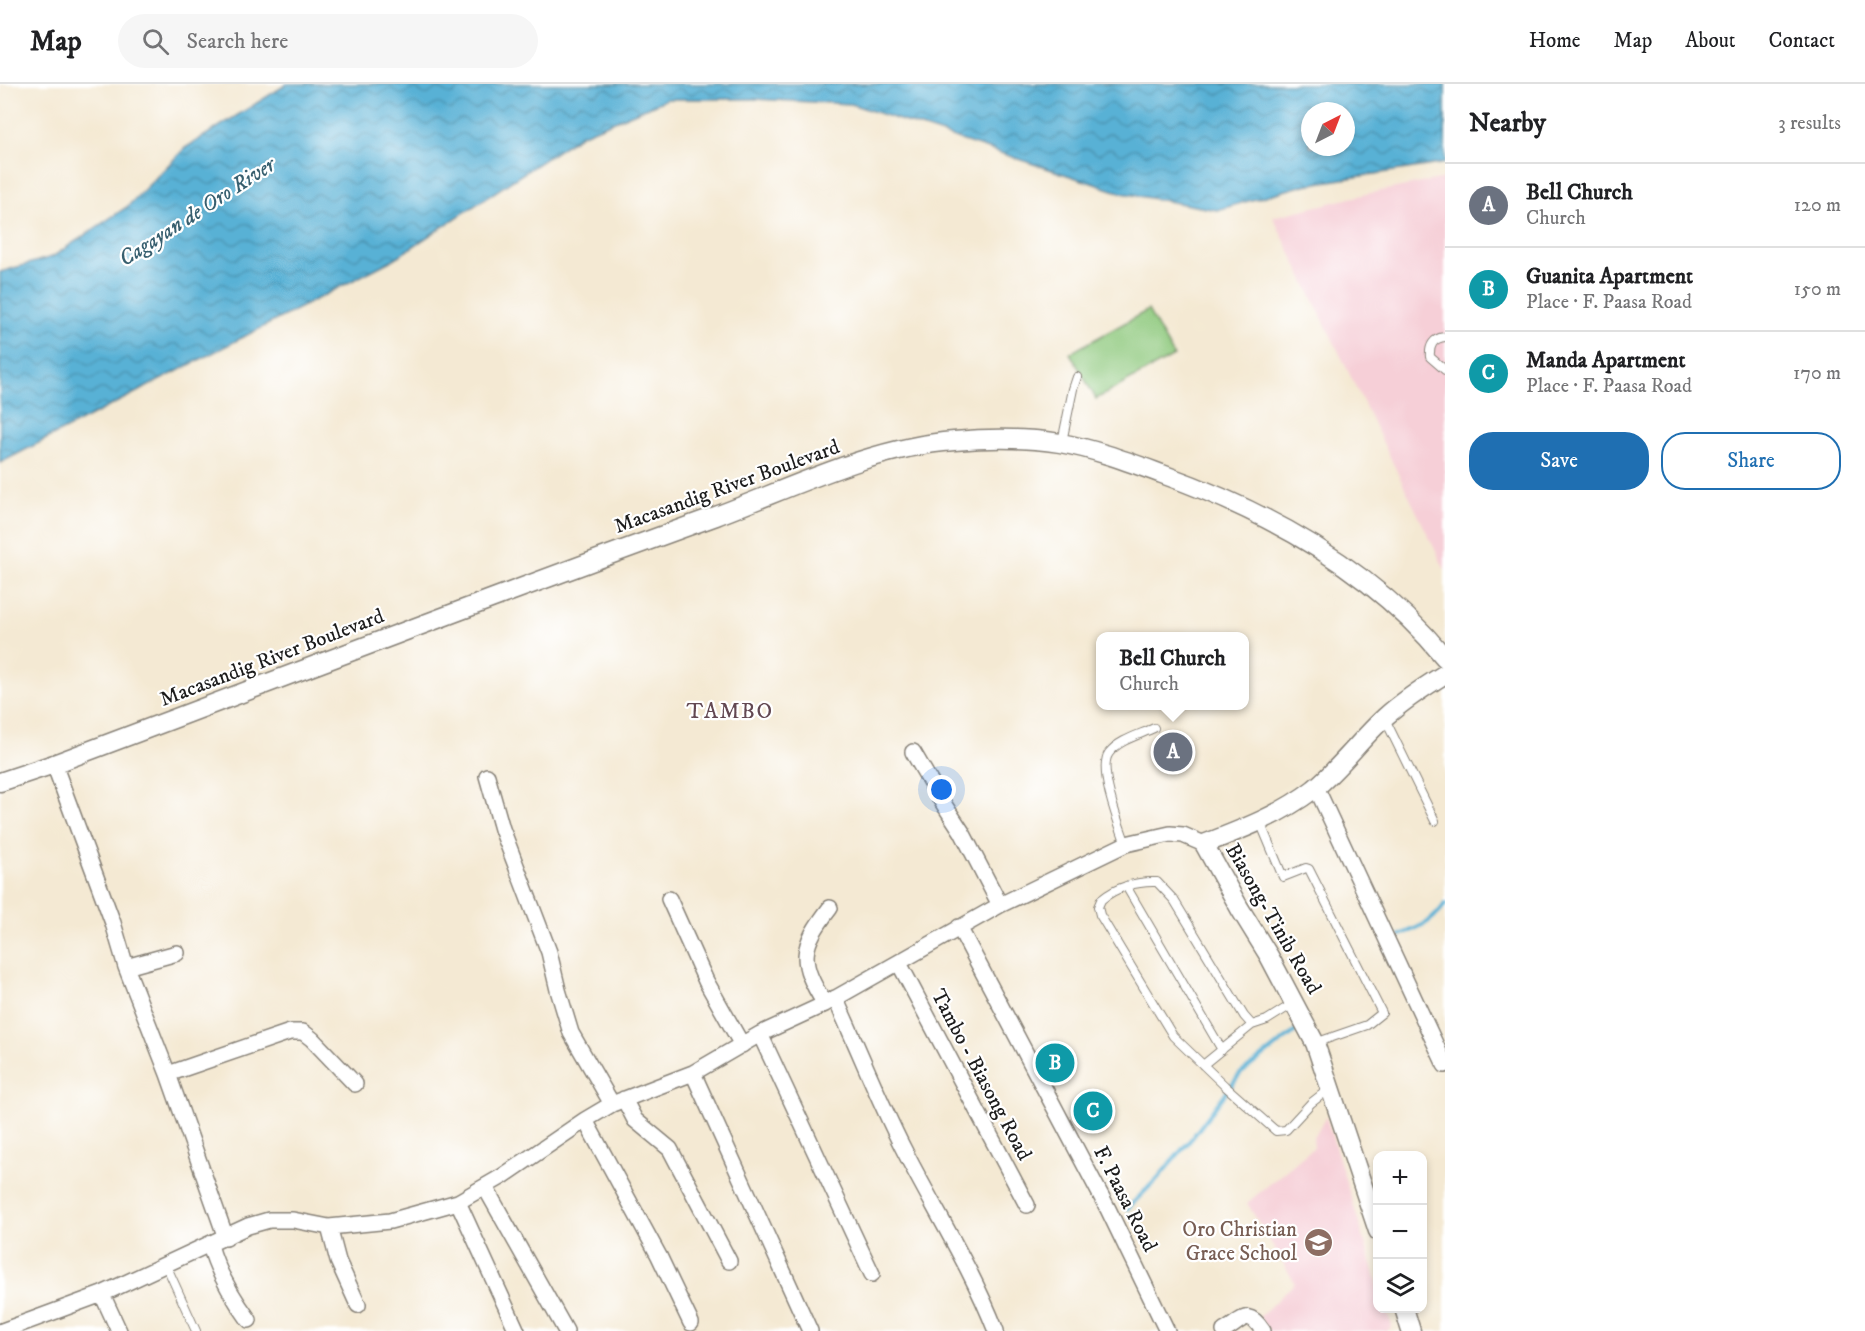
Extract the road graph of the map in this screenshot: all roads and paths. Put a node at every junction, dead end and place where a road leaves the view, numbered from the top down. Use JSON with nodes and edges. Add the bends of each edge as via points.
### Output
{"nodes":[{"id":1,"x":1445,"y":337,"type":"edge"},
{"id":2,"x":1445,"y":370,"type":"edge"},
{"id":3,"x":1077,"y":377,"type":"dead end"},
{"id":4,"x":1062,"y":444,"type":"junction"},
{"id":5,"x":1445,"y":658,"type":"edge"},
{"id":6,"x":1445,"y":674,"type":"edge"},
{"id":7,"x":1385,"y":717,"type":"junction"},
{"id":8,"x":1154,"y":728,"type":"dead end"},
{"id":9,"x":913,"y":752,"type":"dead end"},
{"id":10,"x":54,"y":764,"type":"junction"},
{"id":11,"x":487,"y":776,"type":"dead end"},
{"id":12,"x":0,"y":782,"type":"edge"},
{"id":13,"x":1316,"y":787,"type":"junction"},
{"id":14,"x":1435,"y":821,"type":"dead end"},
{"id":15,"x":1260,"y":822,"type":"junction"},
{"id":16,"x":1126,"y":844,"type":"junction"},
{"id":17,"x":1204,"y":844,"type":"junction"},
{"id":18,"x":1126,"y":886,"type":"junction"},
{"id":19,"x":669,"y":899,"type":"dead end"},
{"id":20,"x":1000,"y":905,"type":"junction"},
{"id":21,"x":830,"y":908,"type":"dead end"},
{"id":22,"x":959,"y":927,"type":"junction"},
{"id":23,"x":177,"y":953,"type":"dead end"},
{"id":24,"x":899,"y":963,"type":"junction"},
{"id":25,"x":126,"y":967,"type":"junction"},
{"id":26,"x":830,"y":1001,"type":"junction"},
{"id":27,"x":1294,"y":1003,"type":"junction"},
{"id":28,"x":1252,"y":1025,"type":"junction"},
{"id":29,"x":760,"y":1034,"type":"junction"},
{"id":30,"x":1315,"y":1043,"type":"junction"},
{"id":31,"x":742,"y":1045,"type":"junction"},
{"id":32,"x":1222,"y":1050,"type":"junction"},
{"id":33,"x":1203,"y":1065,"type":"junction"},
{"id":34,"x":1445,"y":1065,"type":"edge"},
{"id":35,"x":693,"y":1073,"type":"junction"},
{"id":36,"x":168,"y":1074,"type":"junction"},
{"id":37,"x":355,"y":1084,"type":"dead end"},
{"id":38,"x":1330,"y":1088,"type":"junction"},
{"id":39,"x":618,"y":1102,"type":"junction"},
{"id":40,"x":585,"y":1120,"type":"junction"},
{"id":41,"x":486,"y":1187,"type":"junction"},
{"id":42,"x":458,"y":1202,"type":"junction"},
{"id":43,"x":1027,"y":1205,"type":"dead end"},
{"id":44,"x":1373,"y":1219,"type":"edge"},
{"id":45,"x":330,"y":1227,"type":"junction"},
{"id":46,"x":226,"y":1238,"type":"junction"},
{"id":47,"x":210,"y":1245,"type":"junction"},
{"id":48,"x":729,"y":1261,"type":"dead end"},
{"id":49,"x":166,"y":1265,"type":"junction"},
{"id":50,"x":872,"y":1274,"type":"dead end"},
{"id":51,"x":102,"y":1294,"type":"junction"},
{"id":52,"x":358,"y":1305,"type":"dead end"},
{"id":53,"x":1406,"y":1313,"type":"edge"},
{"id":54,"x":249,"y":1320,"type":"dead end"},
{"id":55,"x":691,"y":1323,"type":"dead end"},
{"id":56,"x":43,"y":1324,"type":"edge"},
{"id":57,"x":2,"y":1331,"type":"edge"},
{"id":58,"x":119,"y":1331,"type":"edge"},
{"id":59,"x":196,"y":1331,"type":"edge"},
{"id":60,"x":517,"y":1331,"type":"edge"},
{"id":61,"x":566,"y":1331,"type":"edge"},
{"id":62,"x":810,"y":1331,"type":"edge"},
{"id":63,"x":996,"y":1331,"type":"edge"},
{"id":64,"x":1167,"y":1331,"type":"edge"},
{"id":65,"x":1224,"y":1331,"type":"edge"},
{"id":66,"x":1263,"y":1331,"type":"edge"},
{"id":67,"x":1411,"y":1331,"type":"edge"}],
"edges":[{"from":1,"to":2,"type":"lane","via":[[1433,342],[1429,349],[1430,357]]},
{"from":3,"to":4,"type":"lane"},
{"from":4,"to":5,"type":"street","name":"Macasandig River Boulevard","via":[[1105,454],[1184,482],[1323,550],[1395,605]]},
{"from":4,"to":10,"type":"street","name":"Macasandig River Boulevard","via":[[1039,440],[953,441],[871,458]]},
{"from":6,"to":7,"type":"street","name":"Biasong-Tinib Road"},
{"from":7,"to":13,"type":"street","name":"Biasong-Tinib Road"},
{"from":7,"to":14,"type":"lane"},
{"from":8,"to":16,"type":"lane","via":[[1121,743],[1106,759],[1109,792]]},
{"from":9,"to":20,"type":"street","via":[[962,832]]},
{"from":10,"to":12,"type":"street","name":"Macasandig River Boulevard"},
{"from":10,"to":25,"type":"street"},
{"from":11,"to":39,"type":"street","via":[[502,829],[549,952],[571,1033]]},
{"from":13,"to":15,"type":"street","name":"Biasong-Tinib Road"},
{"from":13,"to":34,"type":"street"},
{"from":15,"to":17,"type":"street","name":"Biasong-Tinib Road"},
{"from":15,"to":30,"type":"lane","via":[[1283,877],[1309,869],[1382,1013],[1367,1025]]},
{"from":16,"to":17,"type":"street","via":[[1170,834]]},
{"from":16,"to":20,"type":"street"},
{"from":17,"to":27,"type":"street","name":"Biasong-Tinib Road"},
{"from":18,"to":28,"type":"lane","via":[[1151,882],[1162,886]]},
{"from":18,"to":32,"type":"lane"},
{"from":18,"to":33,"type":"lane","via":[[1101,900],[1100,915],[1173,1036]]},
{"from":19,"to":31,"type":"street","via":[[706,981]]},
{"from":20,"to":22,"type":"street"},
{"from":21,"to":26,"type":"street","via":[[809,938],[806,950],[813,984]]},
{"from":22,"to":24,"type":"street"},
{"from":22,"to":64,"type":"street","name":"F. Paasa Road","via":[[1108,1209]]},
{"from":23,"to":25,"type":"street"},
{"from":24,"to":26,"type":"street"},
{"from":24,"to":43,"type":"street","name":"Tambo - Biasong Road"},
{"from":25,"to":36,"type":"street"},
{"from":26,"to":29,"type":"street"},
{"from":26,"to":63,"type":"street","via":[[970,1272]]},
{"from":27,"to":28,"type":"lane"},
{"from":27,"to":30,"type":"street","name":"Biasong-Tinib Road"},
{"from":28,"to":32,"type":"lane"},
{"from":29,"to":31,"type":"street"},
{"from":29,"to":50,"type":"street"},
{"from":30,"to":38,"type":"street","name":"Biasong-Tinib Road"},
{"from":31,"to":35,"type":"street"},
{"from":32,"to":33,"type":"lane"},
{"from":33,"to":38,"type":"lane","via":[[1280,1132]]},
{"from":35,"to":39,"type":"street"},
{"from":35,"to":62,"type":"street"},
{"from":36,"to":37,"type":"street","via":[[290,1032],[303,1032]]},
{"from":36,"to":46,"type":"street"},
{"from":38,"to":44,"type":"street","name":"Biasong-Tinib Road"},
{"from":39,"to":40,"type":"street"},
{"from":39,"to":48,"type":"street","via":[[670,1149]]},
{"from":40,"to":41,"type":"street"},
{"from":40,"to":55,"type":"street"},
{"from":41,"to":42,"type":"street"},
{"from":41,"to":61,"type":"street"},
{"from":42,"to":45,"type":"street","via":[[390,1221]]},
{"from":42,"to":60,"type":"street"},
{"from":45,"to":46,"type":"street","via":[[269,1220]]},
{"from":45,"to":52,"type":"street","via":[[338,1260]]},
{"from":46,"to":47,"type":"street"},
{"from":47,"to":49,"type":"street"},
{"from":47,"to":54,"type":"street"},
{"from":49,"to":51,"type":"street"},
{"from":49,"to":59,"type":"lane"},
{"from":51,"to":56,"type":"street"},
{"from":51,"to":58,"type":"street"},
{"from":53,"to":67,"type":"street"},
{"from":56,"to":57,"type":"street"},
{"from":65,"to":66,"type":"street","via":[[1251,1317]]}]}
